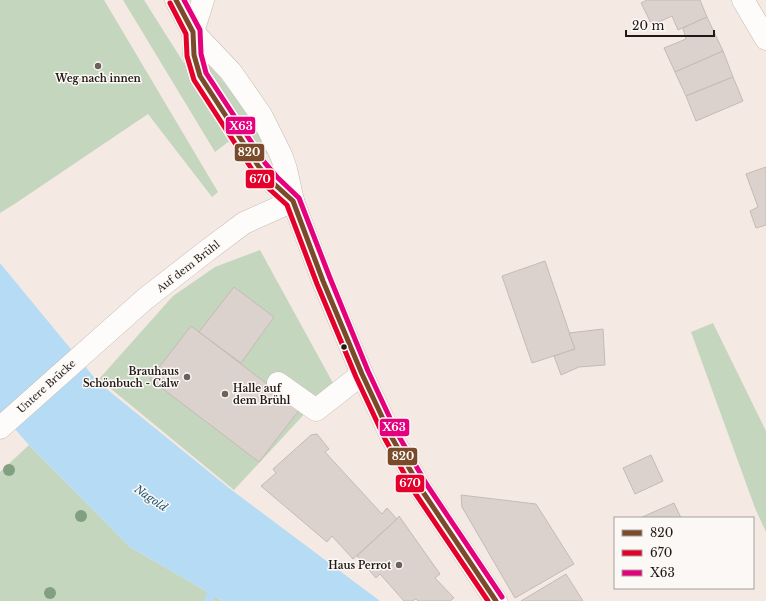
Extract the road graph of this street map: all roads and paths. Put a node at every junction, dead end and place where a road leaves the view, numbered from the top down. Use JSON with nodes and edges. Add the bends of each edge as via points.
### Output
{"nodes":[{"id":1,"x":176,"y":0,"type":"edge"},
{"id":2,"x":203,"y":0,"type":"edge"},
{"id":3,"x":743,"y":0,"type":"edge"},
{"id":4,"x":193,"y":32,"type":"junction"},
{"id":5,"x":766,"y":39,"type":"edge"},
{"id":6,"x":293,"y":201,"type":"junction"},
{"id":7,"x":93,"y":345,"type":"joint"},
{"id":8,"x":362,"y":374,"type":"junction"},
{"id":9,"x":278,"y":383,"type":"dead end"},
{"id":10,"x":0,"y":428,"type":"edge"},
{"id":11,"x":496,"y":601,"type":"edge"}],
"edges":[{"from":1,"to":4,"type":"main road"},
{"from":2,"to":4,"type":"main road"},
{"from":3,"to":5,"type":"main road"},
{"from":4,"to":6,"type":"main road","via":[[231,72],[261,115],[281,155]]},
{"from":4,"to":6,"type":"main road","via":[[194,55],[200,76],[259,167]]},
{"from":6,"to":7,"type":"main road","name":"Auf dem Brühl","via":[[244,223],[145,299]]},
{"from":6,"to":8,"type":"main road"},
{"from":7,"to":10,"type":"main road","name":"Untere Brücke"},
{"from":8,"to":9,"type":"main road","via":[[316,410]]},
{"from":8,"to":11,"type":"main road","via":[[391,436],[422,489]]}]}
